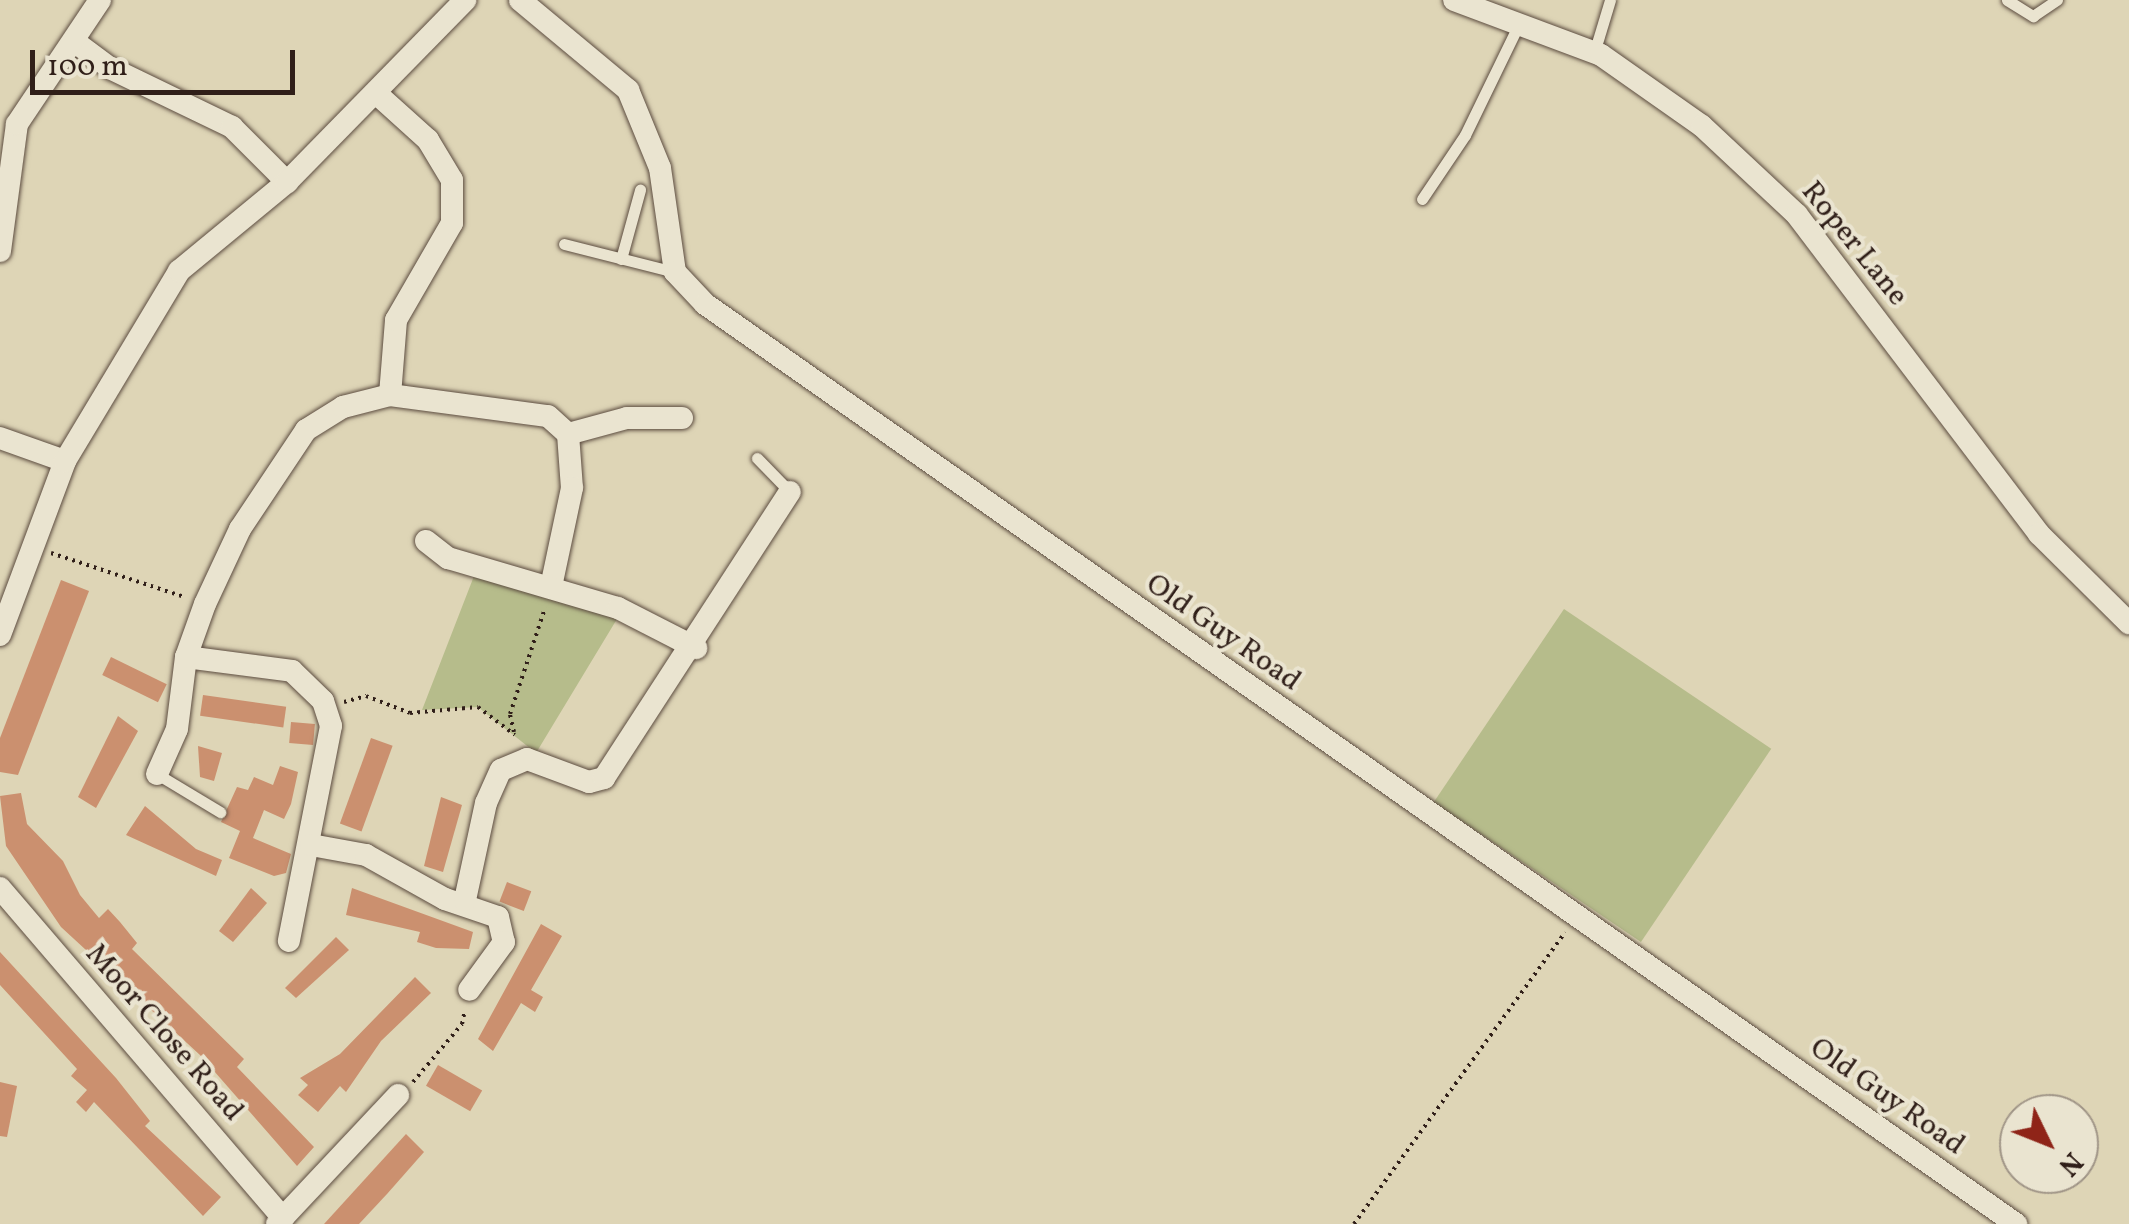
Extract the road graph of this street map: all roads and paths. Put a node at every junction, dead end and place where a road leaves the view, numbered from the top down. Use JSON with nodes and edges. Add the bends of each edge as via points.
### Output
{"nodes":[{"id":1,"x":100,"y":0,"type":"edge"},
{"id":2,"x":465,"y":0,"type":"edge"},
{"id":3,"x":520,"y":0,"type":"edge"},
{"id":4,"x":1454,"y":0,"type":"edge"},
{"id":5,"x":1610,"y":0,"type":"edge"},
{"id":6,"x":2008,"y":0,"type":"edge"},
{"id":7,"x":2058,"y":0,"type":"edge"},
{"id":8,"x":1518,"y":24,"type":"junction"},
{"id":9,"x":75,"y":42,"type":"junction"},
{"id":10,"x":1594,"y":52,"type":"junction"},
{"id":11,"x":378,"y":95,"type":"junction"},
{"id":12,"x":286,"y":182,"type":"junction"},
{"id":13,"x":640,"y":190,"type":"dead end"},
{"id":14,"x":1422,"y":200,"type":"dead end"},
{"id":15,"x":564,"y":244,"type":"dead end"},
{"id":16,"x":0,"y":251,"type":"edge"},
{"id":17,"x":621,"y":259,"type":"junction"},
{"id":18,"x":674,"y":272,"type":"junction"},
{"id":19,"x":390,"y":395,"type":"junction"},
{"id":20,"x":682,"y":418,"type":"dead end"},
{"id":21,"x":568,"y":434,"type":"junction"},
{"id":22,"x":0,"y":438,"type":"edge"},
{"id":23,"x":756,"y":458,"type":"dead end"},
{"id":24,"x":65,"y":462,"type":"junction"},
{"id":25,"x":790,"y":492,"type":"joint"},
{"id":26,"x":426,"y":541,"type":"dead end"},
{"id":27,"x":32,"y":547,"type":"junction"},
{"id":28,"x":551,"y":588,"type":"junction"},
{"id":29,"x":204,"y":604,"type":"junction"},
{"id":30,"x":2129,"y":622,"type":"edge"},
{"id":31,"x":1,"y":628,"type":"edge"},
{"id":32,"x":696,"y":648,"type":"junction"},
{"id":33,"x":186,"y":657,"type":"junction"},
{"id":34,"x":326,"y":710,"type":"junction"},
{"id":35,"x":515,"y":735,"type":"junction"},
{"id":36,"x":527,"y":759,"type":"junction"},
{"id":37,"x":156,"y":774,"type":"joint"},
{"id":38,"x":220,"y":812,"type":"dead end"},
{"id":39,"x":311,"y":845,"type":"junction"},
{"id":40,"x":0,"y":888,"type":"edge"},
{"id":41,"x":465,"y":900,"type":"junction"},
{"id":42,"x":1577,"y":915,"type":"junction"},
{"id":43,"x":289,"y":941,"type":"dead end"},
{"id":44,"x":468,"y":990,"type":"joint"},
{"id":45,"x":398,"y":1096,"type":"joint"},
{"id":46,"x":280,"y":1221,"type":"edge"},
{"id":47,"x":1354,"y":1224,"type":"edge"},
{"id":48,"x":2016,"y":1224,"type":"edge"}],
"edges":[{"from":1,"to":9,"type":"street"},
{"from":2,"to":11,"type":"street"},
{"from":3,"to":18,"type":"street","via":[[628,90],[660,168]]},
{"from":4,"to":8,"type":"street","name":"Roper Lane"},
{"from":5,"to":10,"type":"lane"},
{"from":6,"to":7,"type":"lane","via":[[2033,16]]},
{"from":8,"to":10,"type":"street","name":"Roper Lane"},
{"from":8,"to":14,"type":"lane","via":[[1465,135]]},
{"from":9,"to":12,"type":"street","via":[[110,68],[232,128]]},
{"from":9,"to":16,"type":"street","via":[[17,124]]},
{"from":10,"to":30,"type":"street","name":"Roper Lane","via":[[1702,126],[1797,215],[2039,534]]},
{"from":11,"to":12,"type":"street"},
{"from":11,"to":19,"type":"street","via":[[428,140],[452,180],[452,223],[396,320]]},
{"from":12,"to":24,"type":"street","via":[[178,271]]},
{"from":13,"to":17,"type":"lane"},
{"from":15,"to":17,"type":"lane"},
{"from":17,"to":18,"type":"lane"},
{"from":18,"to":42,"type":"street","name":"Old Guy Road","via":[[705,304]]},
{"from":19,"to":21,"type":"street","via":[[548,416]]},
{"from":19,"to":29,"type":"street","via":[[343,407],[306,430],[240,529]]},
{"from":20,"to":21,"type":"street","via":[[627,418]]},
{"from":21,"to":28,"type":"street","via":[[572,488]]},
{"from":22,"to":24,"type":"street"},
{"from":23,"to":25,"type":"lane"},
{"from":24,"to":27,"type":"street"},
{"from":25,"to":32,"type":"street"},
{"from":26,"to":28,"type":"street","via":[[448,558]]},
{"from":27,"to":29,"type":"path"},
{"from":27,"to":31,"type":"street"},
{"from":28,"to":32,"type":"street","via":[[618,608]]},
{"from":28,"to":35,"type":"path","via":[[510,714]]},
{"from":29,"to":33,"type":"street"},
{"from":32,"to":36,"type":"street","via":[[604,778],[588,782]]},
{"from":33,"to":34,"type":"street","via":[[292,671],[311,683]]},
{"from":33,"to":37,"type":"street","via":[[178,729]]},
{"from":34,"to":35,"type":"path","via":[[366,696],[410,713],[478,707]]},
{"from":34,"to":39,"type":"street","via":[[331,726]]},
{"from":35,"to":36,"type":"path"},
{"from":36,"to":41,"type":"street","via":[[501,770],[486,803]]},
{"from":37,"to":38,"type":"lane"},
{"from":39,"to":41,"type":"street","via":[[338,844],[445,899]]},
{"from":39,"to":43,"type":"street"},
{"from":40,"to":46,"type":"street","name":"Moor Close Road"},
{"from":41,"to":44,"type":"street","via":[[498,917],[504,942]]},
{"from":42,"to":47,"type":"path"},
{"from":42,"to":48,"type":"street","name":"Old Guy Road"},
{"from":44,"to":45,"type":"path","via":[[462,1024]]},
{"from":45,"to":46,"type":"street"}]}
